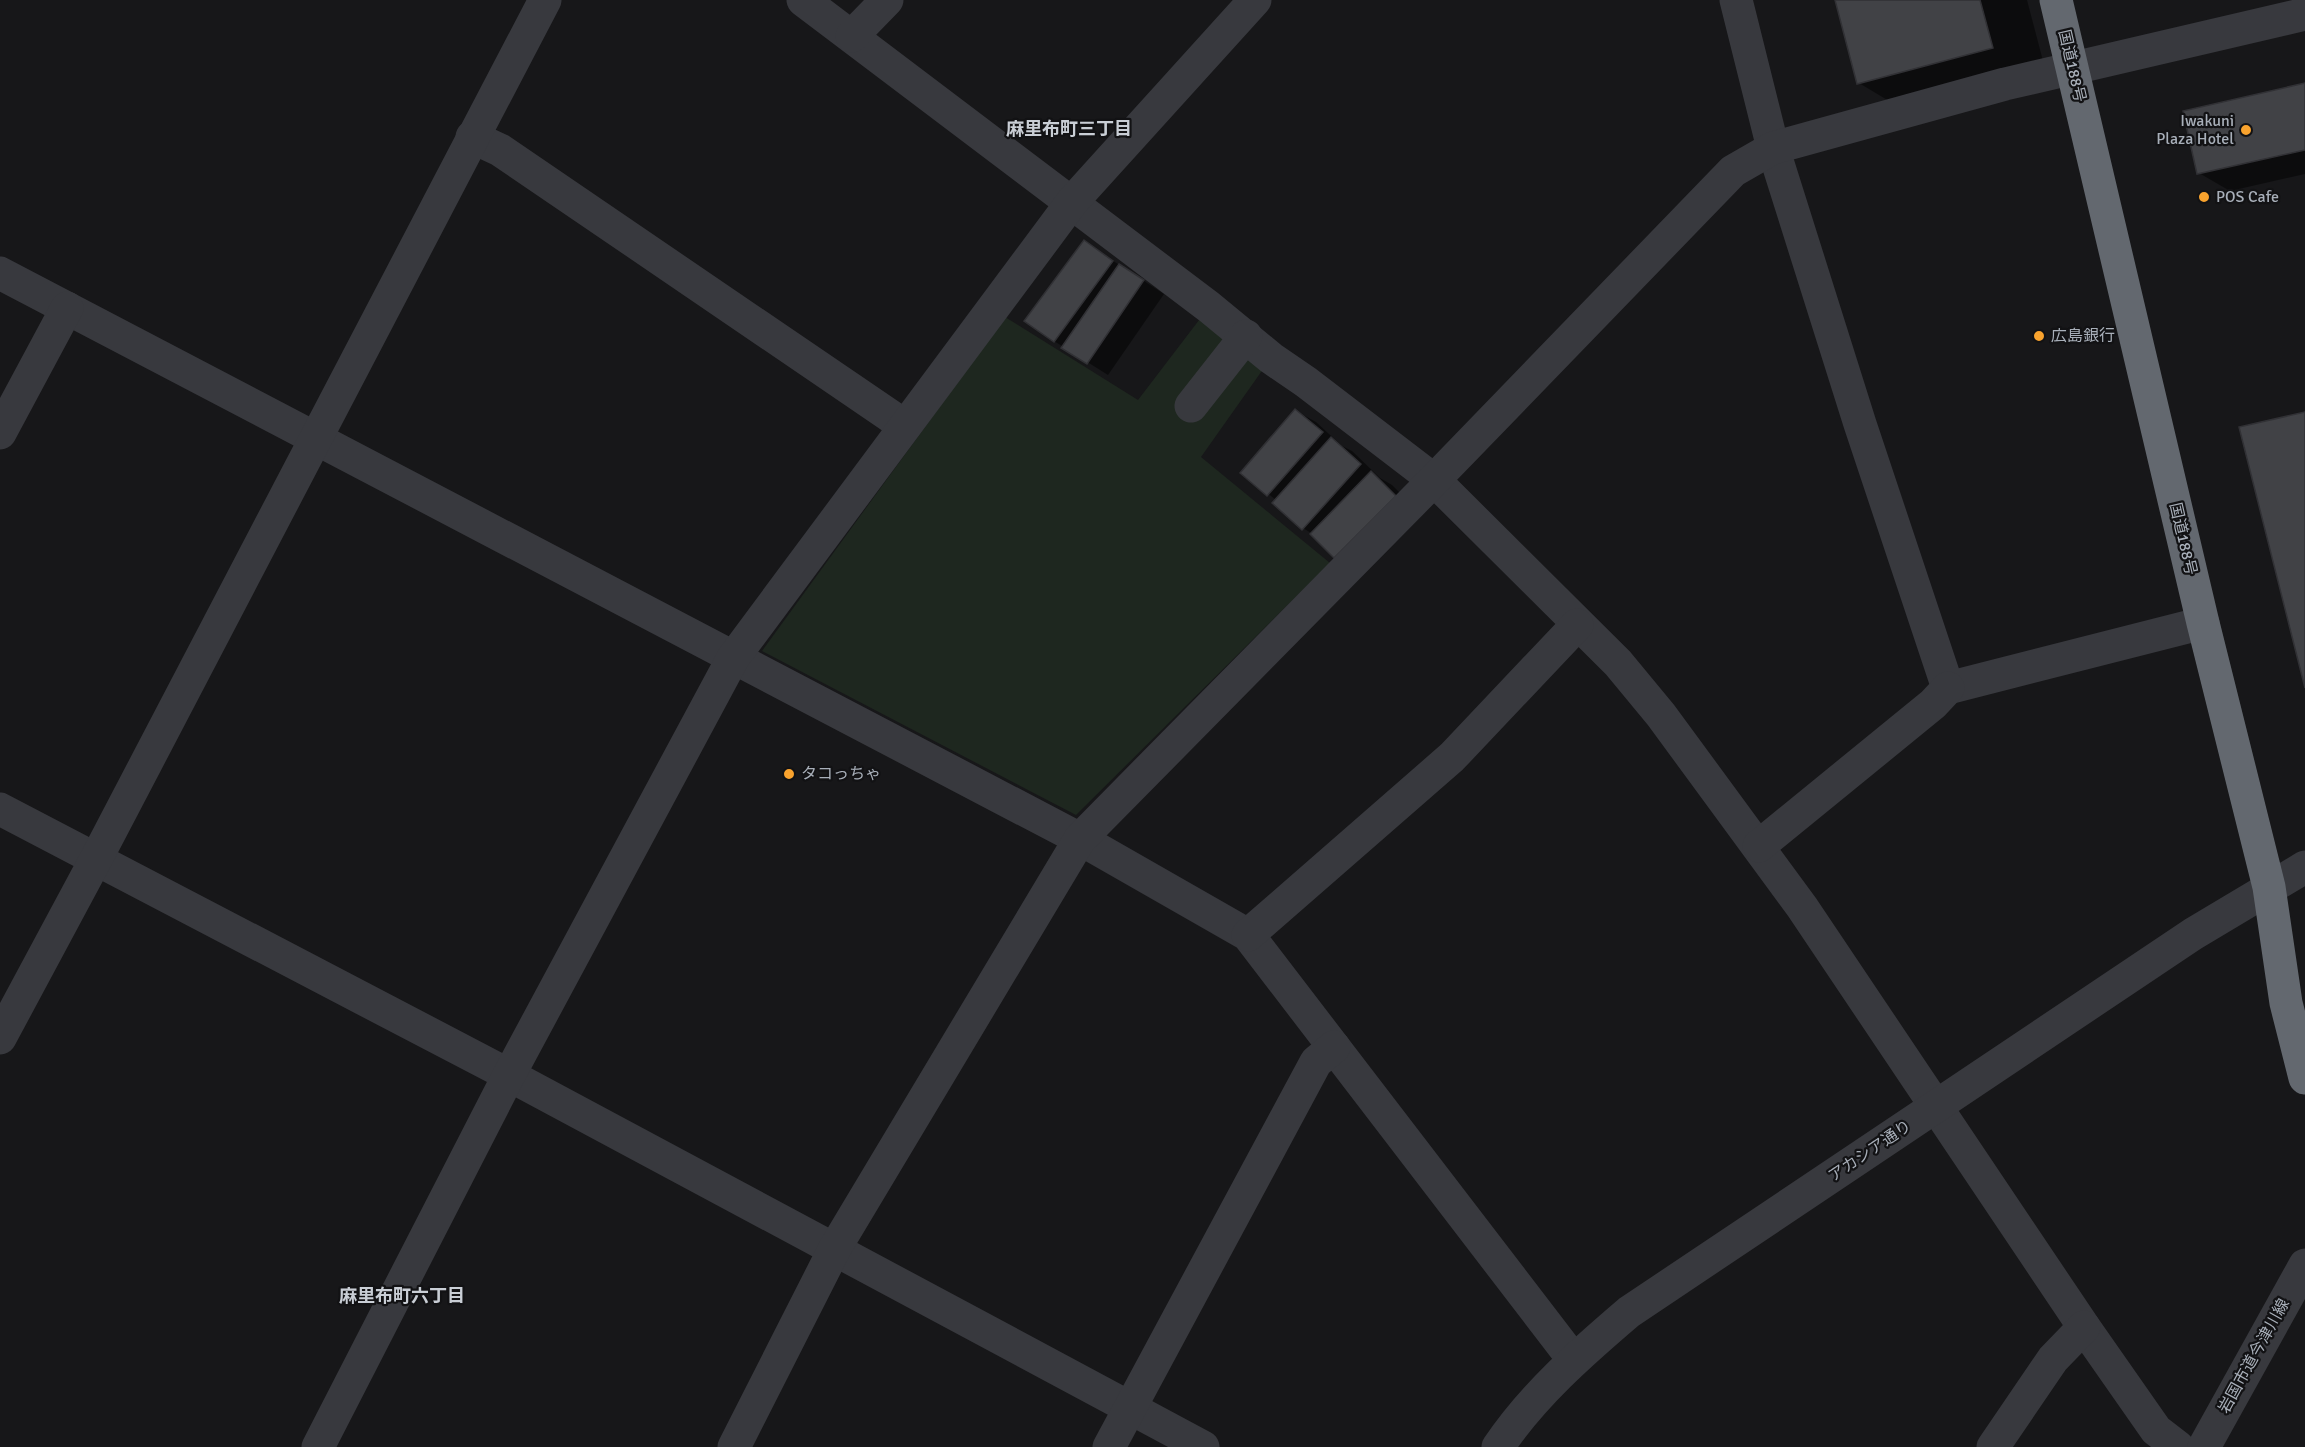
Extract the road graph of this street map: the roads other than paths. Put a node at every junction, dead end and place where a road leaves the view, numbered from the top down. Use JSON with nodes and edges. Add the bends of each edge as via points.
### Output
{"nodes":[{"id":1,"x":545,"y":0,"type":"edge"},
{"id":2,"x":803,"y":0,"type":"edge"},
{"id":3,"x":887,"y":0,"type":"edge"},
{"id":4,"x":1254,"y":0,"type":"edge"},
{"id":5,"x":1736,"y":0,"type":"edge"},
{"id":6,"x":2056,"y":0,"type":"edge"},
{"id":7,"x":2305,"y":14,"type":"edge"},
{"id":8,"x":852,"y":36,"type":"junction"},
{"id":9,"x":2073,"y":68,"type":"junction"},
{"id":10,"x":472,"y":137,"type":"junction"},
{"id":11,"x":1773,"y":148,"type":"junction"},
{"id":12,"x":1071,"y":202,"type":"junction"},
{"id":13,"x":0,"y":273,"type":"edge"},
{"id":14,"x":67,"y":308,"type":"junction"},
{"id":15,"x":1246,"y":336,"type":"junction"},
{"id":16,"x":1191,"y":406,"type":"dead end"},
{"id":17,"x":905,"y":426,"type":"junction"},
{"id":18,"x":0,"y":433,"type":"edge"},
{"id":19,"x":315,"y":439,"type":"junction"},
{"id":20,"x":1434,"y":480,"type":"junction"},
{"id":21,"x":2203,"y":623,"type":"junction"},
{"id":22,"x":1577,"y":625,"type":"junction"},
{"id":23,"x":733,"y":658,"type":"junction"},
{"id":24,"x":1948,"y":688,"type":"junction"},
{"id":25,"x":0,"y":809,"type":"edge"},
{"id":26,"x":1080,"y":839,"type":"junction"},
{"id":27,"x":2305,"y":842,"type":"edge"},
{"id":28,"x":1759,"y":846,"type":"junction"},
{"id":29,"x":96,"y":859,"type":"junction"},
{"id":30,"x":2305,"y":867,"type":"edge"},
{"id":31,"x":2269,"y":887,"type":"junction"},
{"id":32,"x":1248,"y":935,"type":"junction"},
{"id":33,"x":0,"y":1038,"type":"edge"},
{"id":34,"x":1334,"y":1047,"type":"junction"},
{"id":35,"x":509,"y":1075,"type":"junction"},
{"id":36,"x":2305,"y":1078,"type":"edge"},
{"id":37,"x":1936,"y":1107,"type":"junction"},
{"id":38,"x":835,"y":1248,"type":"junction"},
{"id":39,"x":2305,"y":1265,"type":"edge"},
{"id":40,"x":2084,"y":1328,"type":"junction"},
{"id":41,"x":1573,"y":1359,"type":"junction"},
{"id":42,"x":1129,"y":1409,"type":"junction"},
{"id":43,"x":318,"y":1447,"type":"edge"},
{"id":44,"x":734,"y":1447,"type":"edge"},
{"id":45,"x":1109,"y":1447,"type":"edge"},
{"id":46,"x":1203,"y":1447,"type":"edge"},
{"id":47,"x":1498,"y":1447,"type":"edge"},
{"id":48,"x":1993,"y":1447,"type":"edge"},
{"id":49,"x":2178,"y":1447,"type":"edge"},
{"id":50,"x":2204,"y":1447,"type":"edge"}],
"edges":[{"from":1,"to":10,"type":"street"},
{"from":2,"to":8,"type":"street"},
{"from":3,"to":8,"type":"street"},
{"from":4,"to":12,"type":"street"},
{"from":5,"to":11,"type":"street"},
{"from":6,"to":9,"type":"highway","name":"国道188号"},
{"from":7,"to":9,"type":"street"},
{"from":8,"to":12,"type":"street"},
{"from":9,"to":11,"type":"street"},
{"from":9,"to":21,"type":"highway","name":"国道188号"},
{"from":10,"to":17,"type":"street","via":[[500,150]]},
{"from":10,"to":19,"type":"street"},
{"from":11,"to":20,"type":"street","via":[[1732,171]]},
{"from":11,"to":24,"type":"street"},
{"from":12,"to":15,"type":"street"},
{"from":12,"to":17,"type":"street"},
{"from":13,"to":14,"type":"street"},
{"from":14,"to":18,"type":"street"},
{"from":14,"to":19,"type":"street"},
{"from":15,"to":16,"type":"street"},
{"from":15,"to":20,"type":"street"},
{"from":17,"to":23,"type":"street"},
{"from":19,"to":23,"type":"street"},
{"from":19,"to":29,"type":"street"},
{"from":20,"to":22,"type":"street"},
{"from":20,"to":26,"type":"street"},
{"from":21,"to":24,"type":"street"},
{"from":21,"to":31,"type":"highway","name":"国道188号"},
{"from":22,"to":28,"type":"street","via":[[1618,663],[1661,715]]},
{"from":22,"to":32,"type":"street","via":[[1452,756]]},
{"from":23,"to":26,"type":"street"},
{"from":23,"to":35,"type":"street"},
{"from":24,"to":28,"type":"street"},
{"from":25,"to":29,"type":"street"},
{"from":26,"to":32,"type":"street"},
{"from":26,"to":38,"type":"street"},
{"from":27,"to":31,"type":"street"},
{"from":28,"to":37,"type":"street"},
{"from":29,"to":33,"type":"street"},
{"from":29,"to":35,"type":"street"},
{"from":30,"to":31,"type":"street","name":"アカシア通り"},
{"from":31,"to":36,"type":"highway","name":"国道188号","via":[[2286,1003]]},
{"from":31,"to":37,"type":"street","name":"アカシア通り"},
{"from":32,"to":34,"type":"street"},
{"from":34,"to":41,"type":"street"},
{"from":34,"to":42,"type":"street","via":[[1317,1062]]},
{"from":35,"to":38,"type":"street"},
{"from":35,"to":43,"type":"street"},
{"from":37,"to":40,"type":"street"},
{"from":37,"to":41,"type":"street","name":"アカシア通り","via":[[1629,1312]]},
{"from":38,"to":42,"type":"street"},
{"from":38,"to":44,"type":"street"},
{"from":39,"to":50,"type":"street","name":"岩国市道今津川線"},
{"from":40,"to":48,"type":"street","via":[[2053,1359]]},
{"from":40,"to":49,"type":"street","via":[[2156,1430]]},
{"from":41,"to":47,"type":"street","name":"アカシア通り"},
{"from":42,"to":45,"type":"street"},
{"from":42,"to":46,"type":"street"}]}
